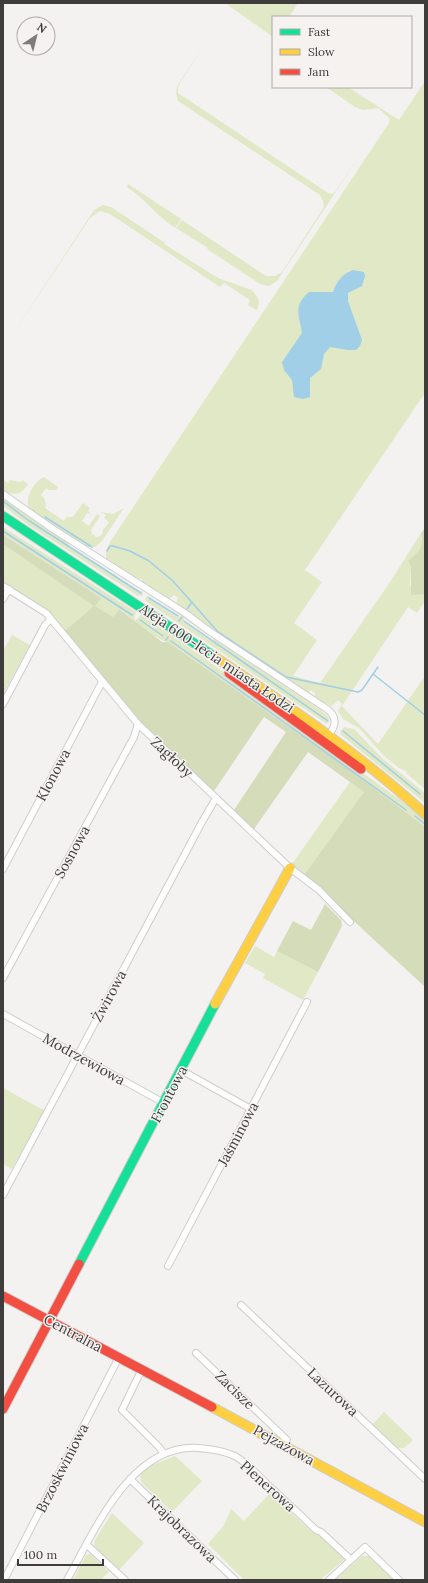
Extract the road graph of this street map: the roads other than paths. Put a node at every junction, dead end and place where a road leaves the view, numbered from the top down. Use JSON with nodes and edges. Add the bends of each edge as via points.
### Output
{"nodes":[{"id":1,"x":3,"y":494,"type":"edge"},
{"id":2,"x":3,"y":516,"type":"edge"},
{"id":3,"x":3,"y":523,"type":"edge"},
{"id":4,"x":6,"y":588,"type":"edge"},
{"id":5,"x":3,"y":599,"type":"edge"},
{"id":6,"x":51,"y":619,"type":"junction"},
{"id":7,"x":102,"y":682,"type":"junction"},
{"id":8,"x":3,"y":704,"type":"edge"},
{"id":9,"x":138,"y":724,"type":"junction"},
{"id":10,"x":326,"y":739,"type":"junction"},
{"id":11,"x":216,"y":798,"type":"junction"},
{"id":12,"x":424,"y":813,"type":"edge"},
{"id":13,"x":290,"y":868,"type":"junction"},
{"id":14,"x":3,"y":869,"type":"edge"},
{"id":15,"x":350,"y":922,"type":"dead end"},
{"id":16,"x":3,"y":978,"type":"edge"},
{"id":17,"x":307,"y":1002,"type":"dead end"},
{"id":18,"x":3,"y":1014,"type":"edge"},
{"id":19,"x":78,"y":1055,"type":"junction"},
{"id":20,"x":181,"y":1070,"type":"junction"},
{"id":21,"x":164,"y":1103,"type":"junction"},
{"id":22,"x":251,"y":1108,"type":"junction"},
{"id":23,"x":3,"y":1195,"type":"edge"},
{"id":24,"x":168,"y":1266,"type":"dead end"},
{"id":25,"x":3,"y":1296,"type":"edge"},
{"id":26,"x":241,"y":1305,"type":"dead end"},
{"id":27,"x":49,"y":1320,"type":"junction"},
{"id":28,"x":196,"y":1353,"type":"dead end"},
{"id":29,"x":119,"y":1357,"type":"junction"},
{"id":30,"x":142,"y":1369,"type":"junction"},
{"id":31,"x":3,"y":1409,"type":"edge"},
{"id":32,"x":284,"y":1445,"type":"junction"},
{"id":33,"x":164,"y":1454,"type":"junction"},
{"id":34,"x":130,"y":1479,"type":"junction"},
{"id":35,"x":425,"y":1479,"type":"edge"},
{"id":36,"x":425,"y":1522,"type":"edge"},
{"id":37,"x":87,"y":1545,"type":"junction"},
{"id":38,"x":350,"y":1559,"type":"junction"},
{"id":39,"x":4,"y":1580,"type":"edge"},
{"id":40,"x":67,"y":1580,"type":"edge"},
{"id":41,"x":124,"y":1580,"type":"edge"},
{"id":42,"x":235,"y":1580,"type":"edge"},
{"id":43,"x":329,"y":1580,"type":"edge"},
{"id":44,"x":399,"y":1580,"type":"edge"}],
"edges":[{"from":1,"to":10,"type":"street","via":[[53,530],[185,613],[327,709],[334,715],[335,723]]},
{"from":2,"to":10,"type":"street","name":"Aleja 600-lecia miasta Łodzi","via":[[196,643]]},
{"from":3,"to":10,"type":"street","name":"Aleja 600-lecia miasta Łodzi"},
{"from":4,"to":5,"type":"street"},
{"from":4,"to":6,"type":"street","name":"Zagłoby","via":[[42,610]]},
{"from":6,"to":7,"type":"street","name":"Zagłoby"},
{"from":6,"to":8,"type":"street","via":[[45,625]]},
{"from":7,"to":9,"type":"street","name":"Zagłoby"},
{"from":7,"to":14,"type":"street","name":"Klonowa"},
{"from":9,"to":11,"type":"street","name":"Zagłoby"},
{"from":9,"to":16,"type":"street","name":"Sosnowa","via":[[134,737]]},
{"from":10,"to":12,"type":"street","name":"Aleja 600-lecia miasta Łodzi"},
{"from":11,"to":13,"type":"street","name":"Zagłoby"},
{"from":11,"to":19,"type":"street","name":"Żwirowa"},
{"from":13,"to":15,"type":"street","name":"Zagłoby","via":[[319,890]]},
{"from":13,"to":20,"type":"street","name":"Frontowa"},
{"from":17,"to":22,"type":"street","name":"Jaśminowa"},
{"from":18,"to":19,"type":"street","name":"Modrzewiowa"},
{"from":19,"to":21,"type":"street","name":"Modrzewiowa"},
{"from":19,"to":23,"type":"street","name":"Żwirowa"},
{"from":20,"to":21,"type":"street","name":"Frontowa"},
{"from":20,"to":22,"type":"street"},
{"from":21,"to":27,"type":"street","name":"Frontowa"},
{"from":22,"to":24,"type":"street","name":"Jaśminowa"},
{"from":25,"to":27,"type":"street","name":"Centralna"},
{"from":26,"to":35,"type":"street","name":"Lazurowa"},
{"from":27,"to":29,"type":"street","name":"Centralna"},
{"from":27,"to":31,"type":"street","name":"Frontowa"},
{"from":28,"to":32,"type":"street","name":"Zacisze","via":[[287,1440]]},
{"from":29,"to":30,"type":"street","name":"Centralna"},
{"from":29,"to":39,"type":"street","name":"Brzoskwiniowa"},
{"from":30,"to":32,"type":"street","name":"Pejzażowa"},
{"from":30,"to":33,"type":"street","via":[[122,1410]]},
{"from":32,"to":36,"type":"street","name":"Pejzażowa"},
{"from":33,"to":34,"type":"street","name":"Plenerowa","via":[[147,1464]]},
{"from":33,"to":38,"type":"street","name":"Plenerowa","via":[[190,1448],[218,1450],[236,1457]]},
{"from":34,"to":37,"type":"street","name":"Plenerowa","via":[[116,1496]]},
{"from":34,"to":42,"type":"street","name":"Krajobrazowa"},
{"from":37,"to":40,"type":"street","name":"Plenerowa"},
{"from":37,"to":41,"type":"street"},
{"from":38,"to":43,"type":"street"},
{"from":38,"to":44,"type":"street","via":[[365,1547]]}]}
